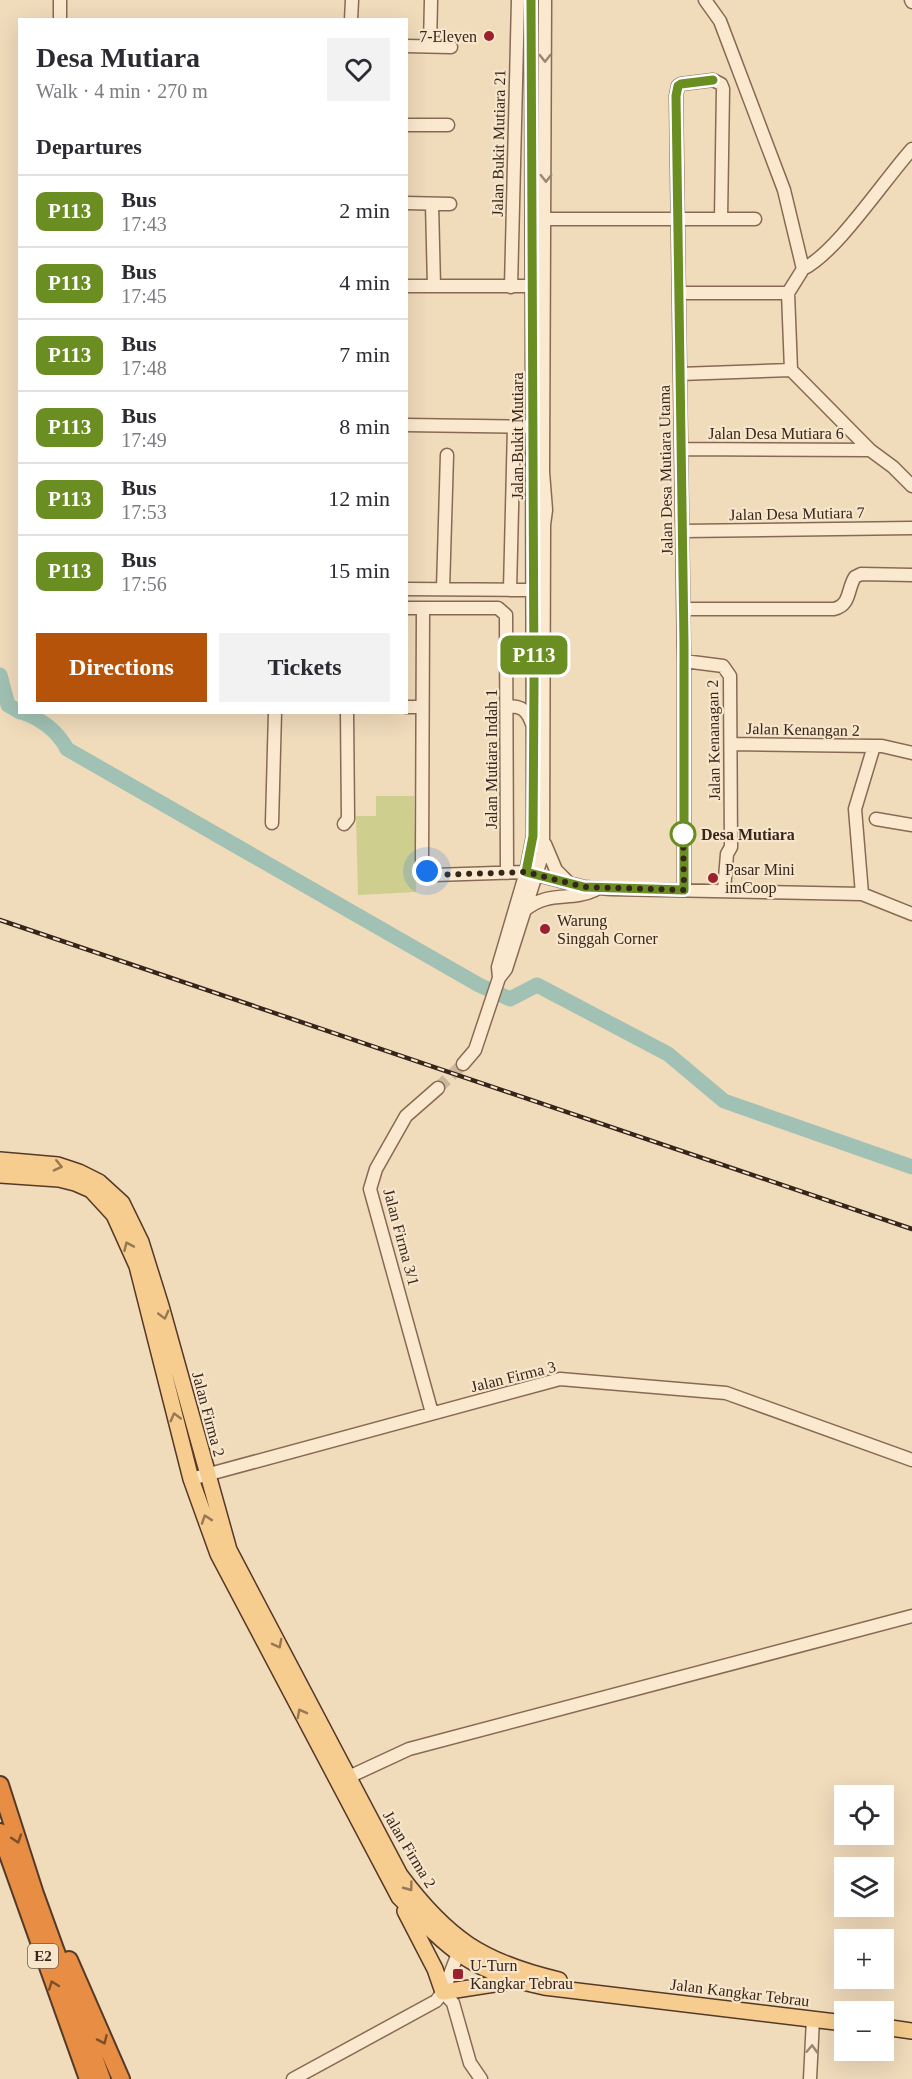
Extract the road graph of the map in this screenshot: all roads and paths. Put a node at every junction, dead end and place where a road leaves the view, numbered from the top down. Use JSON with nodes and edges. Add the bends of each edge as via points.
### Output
{"nodes":[{"id":1,"x":60,"y":0,"type":"edge"},
{"id":2,"x":352,"y":0,"type":"edge"},
{"id":3,"x":431,"y":0,"type":"edge"},
{"id":4,"x":518,"y":0,"type":"edge"},
{"id":5,"x":531,"y":0,"type":"edge"},
{"id":6,"x":545,"y":0,"type":"edge"},
{"id":7,"x":705,"y":0,"type":"edge"},
{"id":8,"x":60,"y":18,"type":"edge"},
{"id":9,"x":351,"y":18,"type":"edge"},
{"id":10,"x":408,"y":46,"type":"edge"},
{"id":11,"x":430,"y":46,"type":"junction"},
{"id":12,"x":451,"y":47,"type":"dead end"},
{"id":13,"x":448,"y":124,"type":"dead end"},
{"id":14,"x":408,"y":125,"type":"edge"},
{"id":15,"x":515,"y":136,"type":"junction"},
{"id":16,"x":532,"y":136,"type":"junction"},
{"id":17,"x":546,"y":136,"type":"junction"},
{"id":18,"x":912,"y":149,"type":"edge"},
{"id":19,"x":408,"y":203,"type":"edge"},
{"id":20,"x":432,"y":204,"type":"junction"},
{"id":21,"x":450,"y":204,"type":"dead end"},
{"id":22,"x":532,"y":210,"type":"junction"},
{"id":23,"x":678,"y":219,"type":"junction"},
{"id":24,"x":720,"y":219,"type":"junction"},
{"id":25,"x":755,"y":219,"type":"dead end"},
{"id":26,"x":546,"y":221,"type":"junction"},
{"id":27,"x":533,"y":237,"type":"junction"},
{"id":28,"x":803,"y":269,"type":"junction"},
{"id":29,"x":408,"y":286,"type":"edge"},
{"id":30,"x":434,"y":286,"type":"junction"},
{"id":31,"x":533,"y":286,"type":"junction"},
{"id":32,"x":511,"y":287,"type":"junction"},
{"id":33,"x":679,"y":293,"type":"junction"},
{"id":34,"x":788,"y":293,"type":"junction"},
{"id":35,"x":791,"y":370,"type":"junction"},
{"id":36,"x":680,"y":374,"type":"junction"},
{"id":37,"x":408,"y":425,"type":"edge"},
{"id":38,"x":538,"y":427,"type":"junction"},
{"id":39,"x":514,"y":428,"type":"junction"},
{"id":40,"x":681,"y":449,"type":"junction"},
{"id":41,"x":870,"y":450,"type":"junction"},
{"id":42,"x":447,"y":456,"type":"dead end"},
{"id":43,"x":912,"y":486,"type":"edge"},
{"id":44,"x":912,"y":528,"type":"edge"},
{"id":45,"x":683,"y":531,"type":"junction"},
{"id":46,"x":544,"y":567,"type":"junction"},
{"id":47,"x":912,"y":575,"type":"edge"},
{"id":48,"x":408,"y":589,"type":"edge"},
{"id":49,"x":443,"y":590,"type":"junction"},
{"id":50,"x":510,"y":590,"type":"junction"},
{"id":51,"x":533,"y":590,"type":"junction"},
{"id":52,"x":408,"y":608,"type":"edge"},
{"id":53,"x":423,"y":608,"type":"junction"},
{"id":54,"x":684,"y":609,"type":"junction"},
{"id":55,"x":544,"y":614,"type":"junction"},
{"id":56,"x":684,"y":661,"type":"junction"},
{"id":57,"x":534,"y":684,"type":"junction"},
{"id":58,"x":512,"y":706,"type":"junction"},
{"id":59,"x":408,"y":707,"type":"edge"},
{"id":60,"x":422,"y":707,"type":"junction"},
{"id":61,"x":275,"y":714,"type":"edge"},
{"id":62,"x":347,"y":714,"type":"edge"},
{"id":63,"x":533,"y":728,"type":"junction"},
{"id":64,"x":731,"y":744,"type":"junction"},
{"id":65,"x":874,"y":747,"type":"junction"},
{"id":66,"x":912,"y":753,"type":"edge"},
{"id":67,"x":876,"y":819,"type":"dead end"},
{"id":68,"x":272,"y":823,"type":"dead end"},
{"id":69,"x":344,"y":824,"type":"dead end"},
{"id":70,"x":912,"y":825,"type":"edge"},
{"id":71,"x":543,"y":840,"type":"junction"},
{"id":72,"x":507,"y":873,"type":"junction"},
{"id":73,"x":531,"y":873,"type":"junction"},
{"id":74,"x":570,"y":883,"type":"junction"},
{"id":75,"x":598,"y":888,"type":"junction"},
{"id":76,"x":684,"y":890,"type":"junction"},
{"id":77,"x":724,"y":890,"type":"junction"},
{"id":78,"x":862,"y":894,"type":"junction"},
{"id":79,"x":525,"y":910,"type":"junction"},
{"id":80,"x":912,"y":914,"type":"edge"},
{"id":81,"x":499,"y":978,"type":"junction"},
{"id":82,"x":463,"y":1064,"type":"tunnel mouth"},
{"id":83,"x":438,"y":1088,"type":"tunnel mouth"},
{"id":84,"x":0,"y":1160,"type":"edge"},
{"id":85,"x":0,"y":1175,"type":"edge"},
{"id":86,"x":432,"y":1413,"type":"junction"},
{"id":87,"x":912,"y":1460,"type":"edge"},
{"id":88,"x":207,"y":1475,"type":"junction"},
{"id":89,"x":191,"y":1479,"type":"junction"},
{"id":90,"x":912,"y":1616,"type":"edge"},
{"id":91,"x":343,"y":1780,"type":"junction"},
{"id":92,"x":0,"y":1785,"type":"edge"},
{"id":93,"x":0,"y":1832,"type":"edge"},
{"id":94,"x":35,"y":1894,"type":"junction"},
{"id":95,"x":399,"y":1897,"type":"junction"},
{"id":96,"x":460,"y":1948,"type":"junction"},
{"id":97,"x":516,"y":1981,"type":"junction"},
{"id":98,"x":443,"y":1992,"type":"junction"},
{"id":99,"x":632,"y":1997,"type":"junction"},
{"id":100,"x":813,"y":2019,"type":"junction"},
{"id":101,"x":834,"y":2022,"type":"edge"},
{"id":102,"x":894,"y":2028,"type":"edge"},
{"id":103,"x":912,"y":2031,"type":"edge"},
{"id":104,"x":88,"y":2079,"type":"edge"},
{"id":105,"x":102,"y":2079,"type":"edge"},
{"id":106,"x":121,"y":2079,"type":"edge"},
{"id":107,"x":293,"y":2079,"type":"edge"},
{"id":108,"x":481,"y":2079,"type":"edge"},
{"id":109,"x":810,"y":2079,"type":"edge"}],
"edges":[{"from":1,"to":8,"type":"street"},
{"from":2,"to":9,"type":"street"},
{"from":3,"to":11,"type":"street"},
{"from":4,"to":15,"type":"street","name":"Jalan Bukit Mutiara 21"},
{"from":5,"to":16,"type":"street","name":"Jalan Bukit Mutiara"},
{"from":6,"to":17,"type":"street","name":"Jalan Bukit Mutiara","one_way":true},
{"from":7,"to":28,"type":"street","via":[[720,21],[784,190]]},
{"from":10,"to":11,"type":"street"},
{"from":11,"to":12,"type":"street"},
{"from":13,"to":14,"type":"street"},
{"from":15,"to":16,"type":"street"},
{"from":15,"to":32,"type":"street","name":"Jalan Bukit Mutiara 21"},
{"from":16,"to":17,"type":"street"},
{"from":16,"to":22,"type":"street","name":"Jalan Bukit Mutiara"},
{"from":17,"to":26,"type":"street","name":"Jalan Bukit Mutiara","one_way":true},
{"from":18,"to":28,"type":"street","via":[[825,252]]},
{"from":19,"to":20,"type":"street"},
{"from":20,"to":21,"type":"street"},
{"from":20,"to":30,"type":"street"},
{"from":22,"to":26,"type":"street"},
{"from":22,"to":27,"type":"street","name":"Jalan Bukit Mutiara"},
{"from":23,"to":24,"type":"street"},
{"from":23,"to":24,"type":"street","name":"Jalan Desa Mutiara Utama","via":[[676,90],[681,84],[713,80],[723,89]]},
{"from":23,"to":26,"type":"street"},
{"from":23,"to":33,"type":"street","name":"Jalan Desa Mutiara Utama"},
{"from":24,"to":25,"type":"street"},
{"from":26,"to":27,"type":"street"},
{"from":26,"to":38,"type":"street","name":"Jalan Bukit Mutiara"},
{"from":27,"to":31,"type":"street","name":"Jalan Bukit Mutiara"},
{"from":28,"to":34,"type":"street"},
{"from":29,"to":30,"type":"street"},
{"from":30,"to":32,"type":"street"},
{"from":31,"to":32,"type":"street"},
{"from":31,"to":38,"type":"street","name":"Jalan Bukit Mutiara"},
{"from":33,"to":34,"type":"street"},
{"from":33,"to":36,"type":"street","name":"Jalan Desa Mutiara Utama"},
{"from":34,"to":35,"type":"street"},
{"from":35,"to":36,"type":"street"},
{"from":35,"to":41,"type":"street"},
{"from":36,"to":40,"type":"street","name":"Jalan Desa Mutiara Utama"},
{"from":37,"to":39,"type":"street"},
{"from":38,"to":39,"type":"street"},
{"from":38,"to":46,"type":"street","name":"Jalan Bukit Mutiara"},
{"from":38,"to":51,"type":"street","name":"Jalan Bukit Mutiara"},
{"from":39,"to":50,"type":"street"},
{"from":40,"to":41,"type":"street","name":"Jalan Desa Mutiara 6"},
{"from":40,"to":45,"type":"street","name":"Jalan Desa Mutiara Utama"},
{"from":41,"to":43,"type":"street"},
{"from":42,"to":49,"type":"street"},
{"from":44,"to":45,"type":"street","name":"Jalan Desa Mutiara 7"},
{"from":45,"to":54,"type":"street","name":"Jalan Desa Mutiara Utama"},
{"from":46,"to":51,"type":"street","via":[[541,582]]},
{"from":46,"to":55,"type":"street","name":"Jalan Bukit Mutiara"},
{"from":47,"to":54,"type":"street","via":[[861,574],[855,577],[848,600],[834,609]]},
{"from":48,"to":49,"type":"street"},
{"from":49,"to":50,"type":"street"},
{"from":50,"to":51,"type":"street"},
{"from":51,"to":55,"type":"street","via":[[542,602]]},
{"from":51,"to":57,"type":"street","name":"Jalan Bukit Mutiara"},
{"from":52,"to":53,"type":"street"},
{"from":53,"to":58,"type":"street","name":"Jalan Mutiara Indah 1","via":[[504,610]]},
{"from":53,"to":60,"type":"street"},
{"from":54,"to":56,"type":"street","name":"Jalan Desa Mutiara Utama"},
{"from":55,"to":71,"type":"street","name":"Jalan Bukit Mutiara"},
{"from":56,"to":64,"type":"street","name":"Jalan Kenanagan 2","via":[[728,669]]},
{"from":56,"to":76,"type":"street","name":"Jalan Desa Mutiara Utama"},
{"from":57,"to":58,"type":"street","via":[[528,696]]},
{"from":57,"to":63,"type":"street","name":"Jalan Bukit Mutiara"},
{"from":58,"to":63,"type":"street","via":[[528,714]]},
{"from":58,"to":72,"type":"street","name":"Jalan Mutiara Indah 1"},
{"from":59,"to":60,"type":"street"},
{"from":60,"to":72,"type":"street","via":[[422,864],[434,875]]},
{"from":61,"to":68,"type":"street"},
{"from":62,"to":69,"type":"street","via":[[348,819]]},
{"from":63,"to":73,"type":"street","name":"Jalan Bukit Mutiara"},
{"from":64,"to":65,"type":"street","name":"Jalan Kenangan 2"},
{"from":64,"to":77,"type":"street","name":"Jalan Kenanagan 2","via":[[731,847]]},
{"from":65,"to":66,"type":"street","name":"Jalan Kenangan 2"},
{"from":65,"to":78,"type":"street","name":"Jalan Kenangan 2","via":[[855,809]]},
{"from":67,"to":70,"type":"street"},
{"from":71,"to":73,"type":"street","name":"Jalan Bukit Mutiara","via":[[543,853]]},
{"from":71,"to":74,"type":"street","via":[[556,870]]},
{"from":72,"to":73,"type":"street"},
{"from":73,"to":74,"type":"street"},
{"from":73,"to":79,"type":"street","name":"Jalan Bukit Mutiara"},
{"from":73,"to":81,"type":"street","via":[[498,967]]},
{"from":74,"to":75,"type":"street"},
{"from":75,"to":76,"type":"street"},
{"from":75,"to":79,"type":"street","via":[[587,894],[544,897]]},
{"from":76,"to":77,"type":"street"},
{"from":77,"to":78,"type":"street"},
{"from":78,"to":80,"type":"street"},
{"from":79,"to":81,"type":"street","name":"Jalan Bukit Mutiara","via":[[506,969]]},
{"from":81,"to":82,"type":"street","via":[[474,1050]]},
{"from":83,"to":86,"type":"street","name":"Jalan Firma 3/1","via":[[406,1116],[376,1169],[370,1189]]},
{"from":84,"to":88,"type":"main road","name":"Jalan Firma 2","one_way":true,"via":[[58,1165],[79,1172],[99,1182],[122,1203],[141,1242]]},
{"from":89,"to":85,"type":"main road","name":"Jalan Firma 2","one_way":true,"via":[[136,1266],[114,1215],[91,1190],[75,1183]]},
{"from":86,"to":87,"type":"street","name":"Jalan Firma 3","via":[[560,1379],[726,1392]]},
{"from":86,"to":88,"type":"street","name":"Jalan Firma 3"},
{"from":88,"to":89,"type":"street","name":"Jalan Firma 3"},
{"from":88,"to":91,"type":"main road","name":"Jalan Firma 2","one_way":true,"via":[[229,1550]]},
{"from":91,"to":89,"type":"main road","name":"Jalan Firma 2","one_way":true,"via":[[218,1554]]},
{"from":90,"to":91,"type":"street","via":[[410,1749]]},
{"from":91,"to":95,"type":"main road","name":"Jalan Firma 2"},
{"from":91,"to":96,"type":"main road","name":"Jalan Firma 2","one_way":true,"via":[[400,1875]]},
{"from":92,"to":94,"type":"highway","number":"E2","one_way":true},
{"from":104,"to":93,"type":"highway","number":"E2","one_way":true},
{"from":94,"to":105,"type":"highway","number":"E2"},
{"from":94,"to":106,"type":"highway","one_way":true,"via":[[46,1902]]},
{"from":95,"to":96,"type":"main road","name":"Jalan Firma 2"},
{"from":95,"to":98,"type":"main road"},
{"from":96,"to":97,"type":"main road","name":"Jalan Firma 2","via":[[482,1969]]},
{"from":96,"to":98,"type":"street"},
{"from":96,"to":99,"type":"main road","name":"Jalan Firma 2","via":[[518,1970]]},
{"from":97,"to":98,"type":"main road"},
{"from":97,"to":99,"type":"main road","name":"Jalan Firma 2"},
{"from":98,"to":107,"type":"street","via":[[429,2006]]},
{"from":98,"to":108,"type":"street","via":[[453,2003],[470,2063]]},
{"from":99,"to":100,"type":"main road","name":"Jalan Kangkar Tebrau"},
{"from":100,"to":101,"type":"main road","name":"Jalan Kangkar Tebrau"},
{"from":109,"to":100,"type":"street","one_way":true},
{"from":102,"to":103,"type":"main road"}]}
